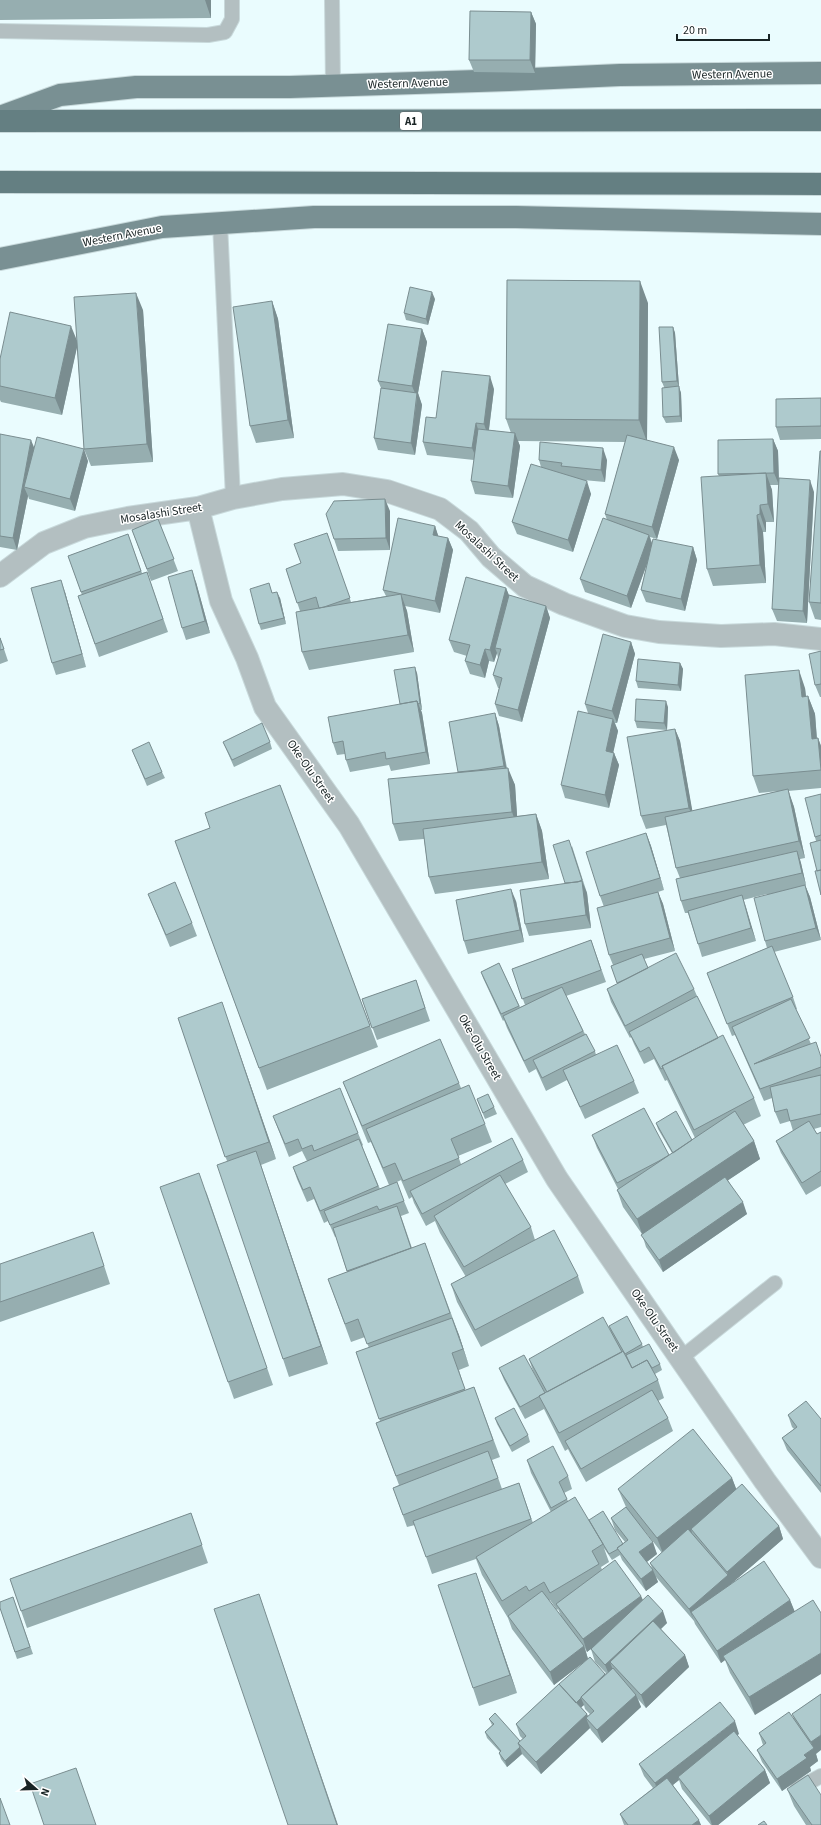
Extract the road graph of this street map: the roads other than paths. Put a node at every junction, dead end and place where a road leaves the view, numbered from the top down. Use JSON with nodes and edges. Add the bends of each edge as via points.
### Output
{"nodes":[{"id":1,"x":232,"y":0,"type":"edge"},
{"id":2,"x":332,"y":0,"type":"edge"},
{"id":3,"x":0,"y":31,"type":"edge"},
{"id":4,"x":821,"y":73,"type":"edge"},
{"id":5,"x":333,"y":86,"type":"junction"},
{"id":6,"x":0,"y":117,"type":"edge"},
{"id":7,"x":821,"y":120,"type":"edge"},
{"id":8,"x":0,"y":121,"type":"edge"},
{"id":9,"x":0,"y":182,"type":"edge"},
{"id":10,"x":821,"y":184,"type":"edge"},
{"id":11,"x":220,"y":223,"type":"junction"},
{"id":12,"x":821,"y":224,"type":"edge"},
{"id":13,"x":0,"y":259,"type":"edge"},
{"id":14,"x":233,"y":498,"type":"junction"},
{"id":15,"x":198,"y":508,"type":"junction"},
{"id":16,"x":0,"y":576,"type":"edge"},
{"id":17,"x":821,"y":639,"type":"edge"},
{"id":18,"x":775,"y":1283,"type":"dead end"},
{"id":19,"x":681,"y":1358,"type":"junction"},
{"id":20,"x":818,"y":1546,"type":"edge"},
{"id":21,"x":821,"y":1776,"type":"edge"},
{"id":22,"x":797,"y":1789,"type":"edge"}],
"edges":[{"from":1,"to":3,"type":"lane","via":[[232,19],[225,32],[208,35]]},
{"from":2,"to":5,"type":"lane"},
{"from":4,"to":5,"type":"main road","name":"Western Avenue","via":[[620,75]]},
{"from":5,"to":6,"type":"main road","name":"Western Avenue","via":[[136,86],[60,95]]},
{"from":7,"to":8,"type":"highway","number":"A1"},
{"from":9,"to":10,"type":"highway"},
{"from":11,"to":12,"type":"main road","name":"Western Avenue","via":[[330,217],[516,217]]},
{"from":11,"to":13,"type":"main road","name":"Western Avenue","via":[[162,227]]},
{"from":11,"to":14,"type":"lane"},
{"from":14,"to":15,"type":"street","name":"Mosalashi Street"},
{"from":14,"to":17,"type":"street","name":"Mosalashi Street","via":[[282,489],[343,484],[387,491],[440,509],[470,531],[491,557],[524,586],[624,626],[659,632],[720,636],[774,634]]},
{"from":15,"to":16,"type":"street","name":"Mosalashi Street","via":[[84,527],[44,543]]},
{"from":15,"to":19,"type":"street","name":"Oke-Olu Street","via":[[222,601],[265,707],[349,825],[557,1179]]},
{"from":18,"to":19,"type":"lane"},
{"from":19,"to":20,"type":"street","name":"Oke-Olu Street","via":[[765,1480]]},
{"from":21,"to":22,"type":"lane"}]}
